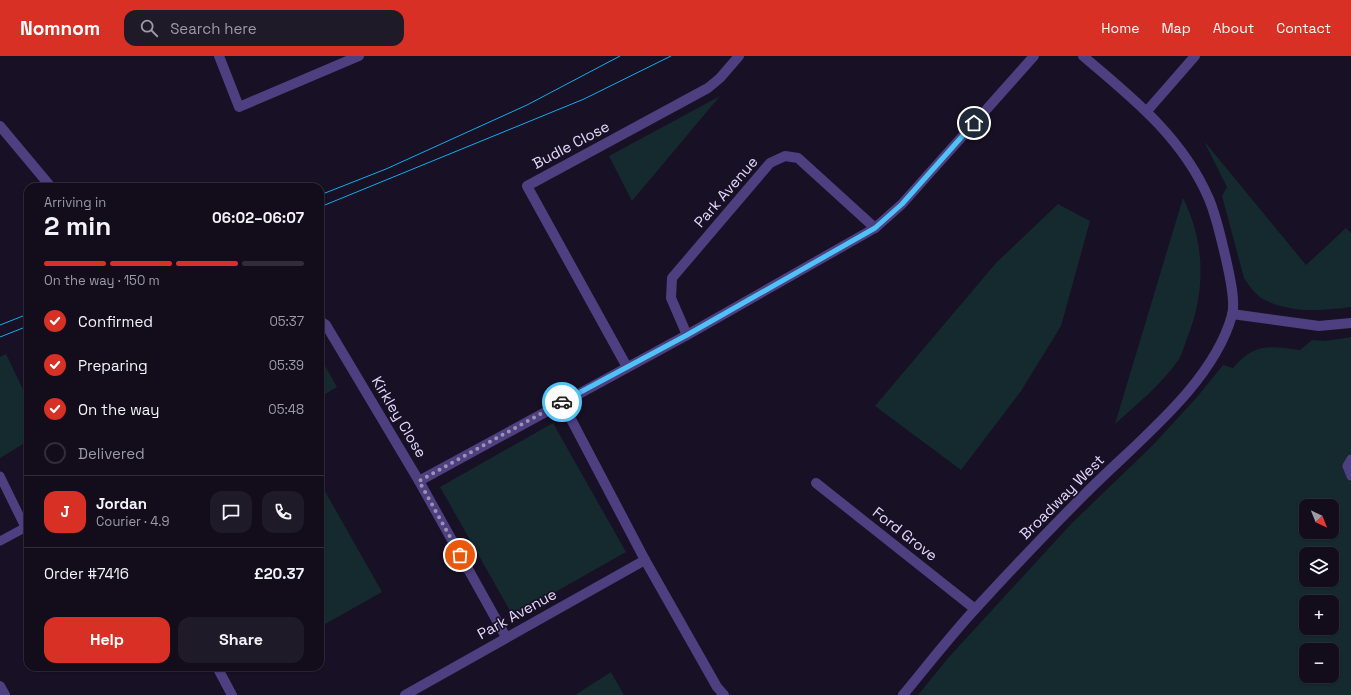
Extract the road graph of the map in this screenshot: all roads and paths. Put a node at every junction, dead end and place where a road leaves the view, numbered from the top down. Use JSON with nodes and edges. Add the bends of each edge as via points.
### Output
{"nodes":[{"id":1,"x":219,"y":56,"type":"edge"},
{"id":2,"x":359,"y":56,"type":"edge"},
{"id":3,"x":739,"y":56,"type":"edge"},
{"id":4,"x":1034,"y":56,"type":"edge"},
{"id":5,"x":1083,"y":56,"type":"edge"},
{"id":6,"x":1195,"y":56,"type":"edge"},
{"id":7,"x":1147,"y":110,"type":"junction"},
{"id":8,"x":0,"y":126,"type":"edge"},
{"id":9,"x":48,"y":183,"type":"edge"},
{"id":10,"x":875,"y":228,"type":"junction"},
{"id":11,"x":1232,"y":314,"type":"junction"},
{"id":12,"x":324,"y":323,"type":"edge"},
{"id":13,"x":1351,"y":323,"type":"edge"},
{"id":14,"x":687,"y":335,"type":"junction"},
{"id":15,"x":627,"y":367,"type":"junction"},
{"id":16,"x":562,"y":402,"type":"junction"},
{"id":17,"x":1351,"y":459,"type":"edge"},
{"id":18,"x":0,"y":476,"type":"edge"},
{"id":19,"x":1351,"y":476,"type":"edge"},
{"id":20,"x":419,"y":481,"type":"junction"},
{"id":21,"x":816,"y":483,"type":"dead end"},
{"id":22,"x":24,"y":523,"type":"edge"},
{"id":23,"x":24,"y":528,"type":"edge"},
{"id":24,"x":0,"y":541,"type":"edge"},
{"id":25,"x":645,"y":560,"type":"junction"},
{"id":26,"x":976,"y":609,"type":"junction"},
{"id":27,"x":506,"y":637,"type":"junction"},
{"id":28,"x":219,"y":671,"type":"edge"},
{"id":29,"x":0,"y":686,"type":"edge"},
{"id":30,"x":5,"y":695,"type":"edge"},
{"id":31,"x":232,"y":695,"type":"edge"},
{"id":32,"x":405,"y":695,"type":"edge"},
{"id":33,"x":724,"y":695,"type":"edge"},
{"id":34,"x":902,"y":695,"type":"edge"}],
"edges":[{"from":1,"to":2,"type":"street","via":[[239,107]]},
{"from":3,"to":15,"type":"street","name":"Budle Close","via":[[708,88],[527,186]]},
{"from":4,"to":10,"type":"street","via":[[906,200]]},
{"from":5,"to":7,"type":"street"},
{"from":6,"to":7,"type":"street"},
{"from":7,"to":11,"type":"street","via":[[1165,129],[1190,163],[1210,201],[1228,267]]},
{"from":8,"to":9,"type":"street"},
{"from":10,"to":14,"type":"street"},
{"from":10,"to":14,"type":"street","name":"Park Avenue","via":[[798,158],[785,156],[770,163],[672,278],[671,298]]},
{"from":11,"to":13,"type":"street","via":[[1319,326]]},
{"from":11,"to":26,"type":"street","name":"Broadway West","via":[[1215,352],[1192,387],[1086,493]]},
{"from":12,"to":20,"type":"street","name":"Kirkley Close"},
{"from":14,"to":15,"type":"street"},
{"from":15,"to":16,"type":"street"},
{"from":16,"to":20,"type":"street"},
{"from":16,"to":25,"type":"street"},
{"from":17,"to":19,"type":"lane","via":[[1347,466]]},
{"from":18,"to":22,"type":"lane"},
{"from":20,"to":27,"type":"street","name":"Kirkley Close"},
{"from":21,"to":26,"type":"street","name":"Ford Grove"},
{"from":23,"to":24,"type":"lane"},
{"from":25,"to":27,"type":"street","name":"Park Avenue"},
{"from":25,"to":33,"type":"street","via":[[717,687]]},
{"from":26,"to":34,"type":"street","name":"Broadway West"},
{"from":27,"to":32,"type":"street","name":"Park Avenue"},
{"from":28,"to":31,"type":"street"},
{"from":29,"to":30,"type":"street"}]}
